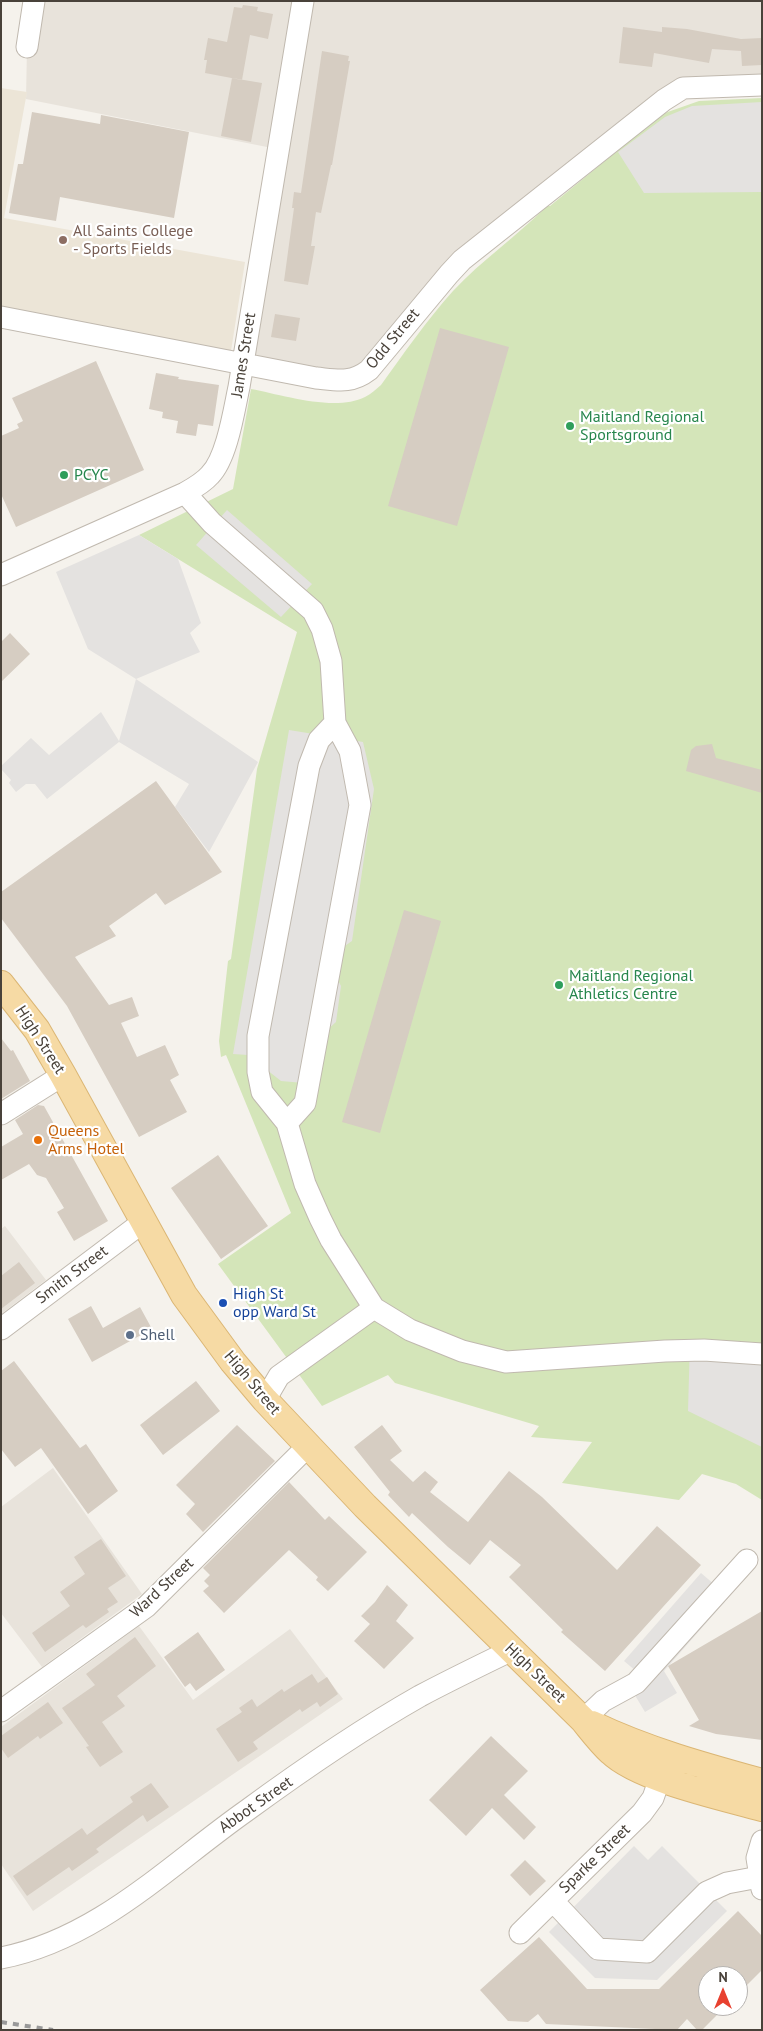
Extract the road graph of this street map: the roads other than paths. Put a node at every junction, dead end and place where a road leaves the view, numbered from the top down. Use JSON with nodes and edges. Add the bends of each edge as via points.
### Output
{"nodes":[{"id":1,"x":34,"y":1,"type":"edge"},
{"id":2,"x":303,"y":1,"type":"edge"},
{"id":3,"x":27,"y":47,"type":"dead end"},
{"id":4,"x":762,"y":85,"type":"edge"},
{"id":5,"x":1,"y":317,"type":"edge"},
{"id":6,"x":242,"y":362,"type":"junction"},
{"id":7,"x":185,"y":493,"type":"junction"},
{"id":8,"x":1,"y":575,"type":"edge"},
{"id":9,"x":334,"y":723,"type":"junction"},
{"id":10,"x":1,"y":984,"type":"edge"},
{"id":11,"x":63,"y":1074,"type":"junction"},
{"id":12,"x":1,"y":1114,"type":"edge"},
{"id":13,"x":288,"y":1123,"type":"junction"},
{"id":14,"x":143,"y":1222,"type":"junction"},
{"id":15,"x":374,"y":1308,"type":"junction"},
{"id":16,"x":1,"y":1329,"type":"edge"},
{"id":17,"x":762,"y":1354,"type":"edge"},
{"id":18,"x":264,"y":1400,"type":"junction"},
{"id":19,"x":308,"y":1446,"type":"junction"},
{"id":20,"x":747,"y":1560,"type":"dead end"},
{"id":21,"x":512,"y":1650,"type":"junction"},
{"id":22,"x":1,"y":1711,"type":"edge"},
{"id":23,"x":583,"y":1720,"type":"junction"},
{"id":24,"x":682,"y":1759,"type":"junction"},
{"id":25,"x":660,"y":1778,"type":"junction"},
{"id":26,"x":762,"y":1782,"type":"edge"},
{"id":27,"x":762,"y":1796,"type":"edge"},
{"id":28,"x":762,"y":1808,"type":"edge"},
{"id":29,"x":762,"y":1840,"type":"edge"},
{"id":30,"x":761,"y":1880,"type":"edge"},
{"id":31,"x":553,"y":1901,"type":"junction"},
{"id":32,"x":520,"y":1933,"type":"dead end"},
{"id":33,"x":1,"y":1958,"type":"edge"}],
"edges":[{"from":1,"to":3,"type":"street"},
{"from":2,"to":6,"type":"street","name":"James Street"},
{"from":4,"to":6,"type":"street","name":"Odd Street","via":[[683,88],[638,120],[462,260],[359,378],[316,378]]},
{"from":5,"to":6,"type":"street","name":"Odd Street"},
{"from":6,"to":7,"type":"street","name":"James Street","via":[[231,424],[219,461],[212,474]]},
{"from":7,"to":8,"type":"street","name":"James Street"},
{"from":7,"to":9,"type":"street","via":[[212,523],[313,611],[331,661]]},
{"from":9,"to":13,"type":"street","via":[[350,751],[360,804],[304,1103]]},
{"from":9,"to":13,"type":"street","via":[[318,740],[309,766],[258,1036],[258,1072],[262,1092]]},
{"from":10,"to":11,"type":"main road","name":"High Street","via":[[37,1030]]},
{"from":11,"to":12,"type":"street"},
{"from":11,"to":14,"type":"main road","name":"High Street"},
{"from":13,"to":15,"type":"street","via":[[304,1184],[331,1240]]},
{"from":14,"to":16,"type":"street","name":"Smith Street"},
{"from":14,"to":18,"type":"main road","name":"High Street","via":[[193,1308]]},
{"from":15,"to":17,"type":"street","via":[[410,1330],[453,1348],[506,1362],[665,1350]]},
{"from":15,"to":18,"type":"street","via":[[279,1376]]},
{"from":18,"to":19,"type":"main road","name":"High Street"},
{"from":19,"to":21,"type":"main road","name":"High Street"},
{"from":19,"to":22,"type":"street","name":"Ward Street","via":[[146,1607]]},
{"from":20,"to":23,"type":"street","via":[[636,1684],[603,1701]]},
{"from":21,"to":23,"type":"main road","name":"High Street"},
{"from":21,"to":33,"type":"street","name":"Abbot Street","via":[[420,1696],[372,1725],[245,1811],[105,1916],[51,1945]]},
{"from":23,"to":24,"type":"main road","name":"High Street","via":[[619,1737]]},
{"from":23,"to":25,"type":"main road","name":"High Street","via":[[612,1753]]},
{"from":24,"to":26,"type":"main road","name":"High Street"},
{"from":24,"to":27,"type":"main road","via":[[734,1788]]},
{"from":25,"to":28,"type":"main road","name":"High Street"},
{"from":25,"to":31,"type":"street","name":"Sparke Street","via":[[653,1798],[642,1813]]},
{"from":29,"to":30,"type":"street","via":[[757,1858]]},
{"from":30,"to":31,"type":"street","via":[[727,1882],[707,1892],[647,1952],[598,1949]]},
{"from":31,"to":32,"type":"street","name":"Sparke Street"}]}
